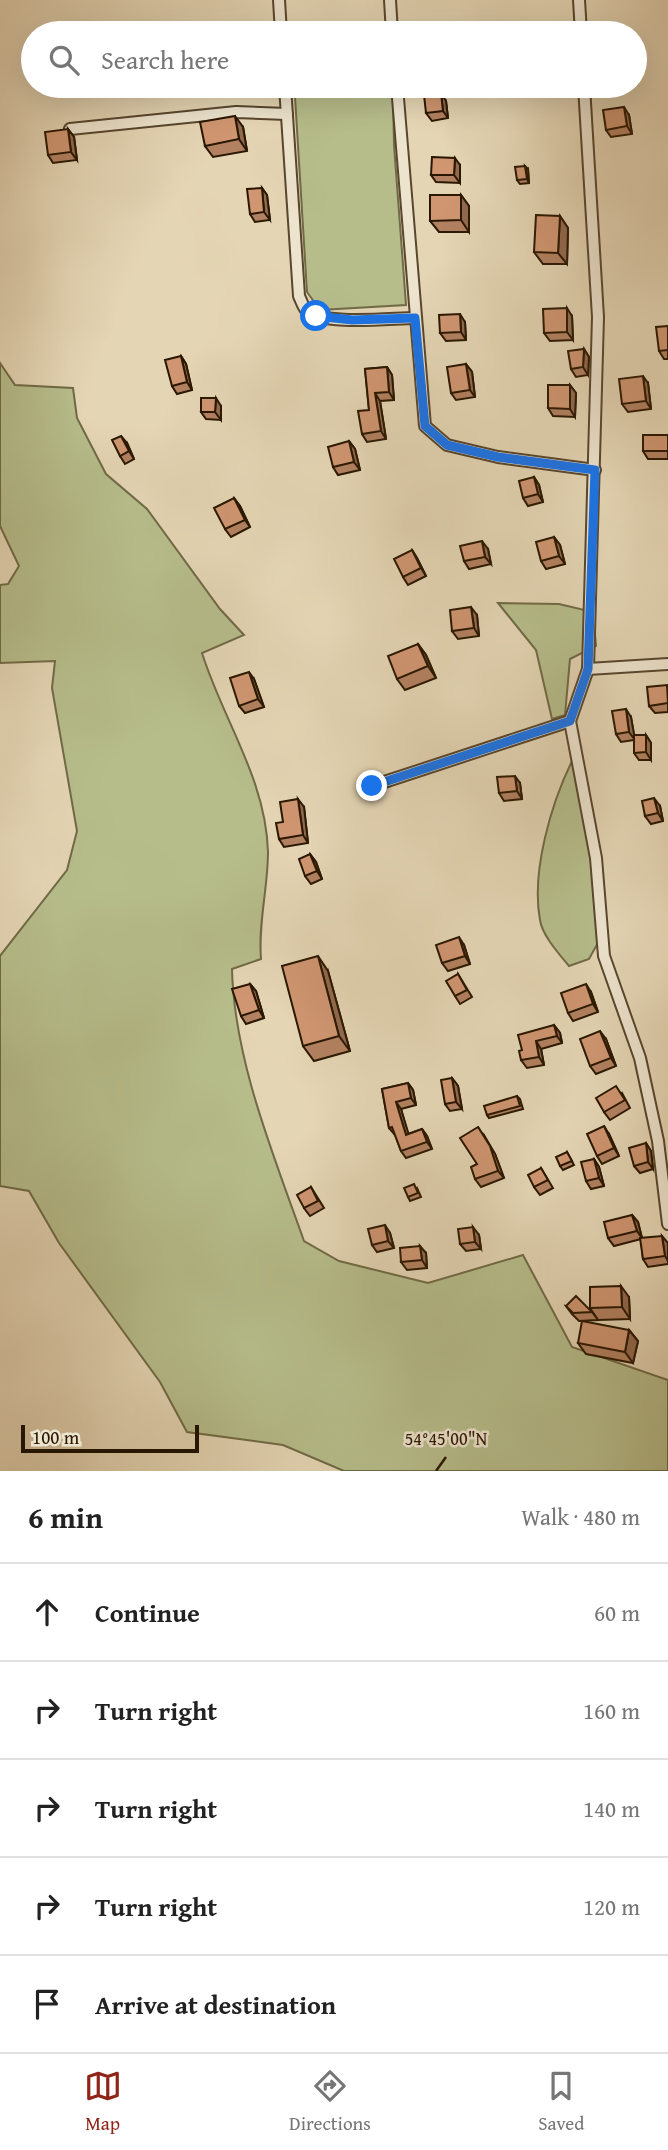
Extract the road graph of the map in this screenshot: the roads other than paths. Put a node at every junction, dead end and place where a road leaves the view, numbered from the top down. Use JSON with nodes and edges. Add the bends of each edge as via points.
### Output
{"nodes":[{"id":1,"x":279,"y":0,"type":"edge"},
{"id":2,"x":390,"y":0,"type":"edge"},
{"id":3,"x":579,"y":0,"type":"edge"},
{"id":4,"x":280,"y":21,"type":"edge"},
{"id":5,"x":392,"y":21,"type":"edge"},
{"id":6,"x":580,"y":21,"type":"edge"},
{"id":7,"x":286,"y":98,"type":"edge"},
{"id":8,"x":398,"y":98,"type":"edge"},
{"id":9,"x":585,"y":98,"type":"edge"},
{"id":10,"x":287,"y":114,"type":"junction"},
{"id":11,"x":71,"y":128,"type":"edge"},
{"id":12,"x":415,"y":318,"type":"junction"},
{"id":13,"x":595,"y":470,"type":"junction"},
{"id":14,"x":668,"y":664,"type":"edge"},
{"id":15,"x":588,"y":669,"type":"junction"},
{"id":16,"x":570,"y":721,"type":"junction"},
{"id":17,"x":372,"y":786,"type":"dead end"},
{"id":18,"x":668,"y":1224,"type":"edge"}],
"edges":[{"from":1,"to":4,"type":"street"},
{"from":2,"to":5,"type":"street"},
{"from":3,"to":6,"type":"street"},
{"from":7,"to":10,"type":"street"},
{"from":8,"to":12,"type":"street"},
{"from":9,"to":13,"type":"street","via":[[598,317]]},
{"from":10,"to":11,"type":"street","via":[[236,113]]},
{"from":10,"to":12,"type":"street","via":[[299,296],[305,310],[316,316],[352,320]]},
{"from":12,"to":13,"type":"street","via":[[425,426],[447,445]]},
{"from":13,"to":15,"type":"street"},
{"from":14,"to":15,"type":"street"},
{"from":15,"to":16,"type":"street"},
{"from":16,"to":17,"type":"street"},
{"from":16,"to":18,"type":"street","via":[[596,858],[604,956],[640,1058],[659,1140]]}]}
